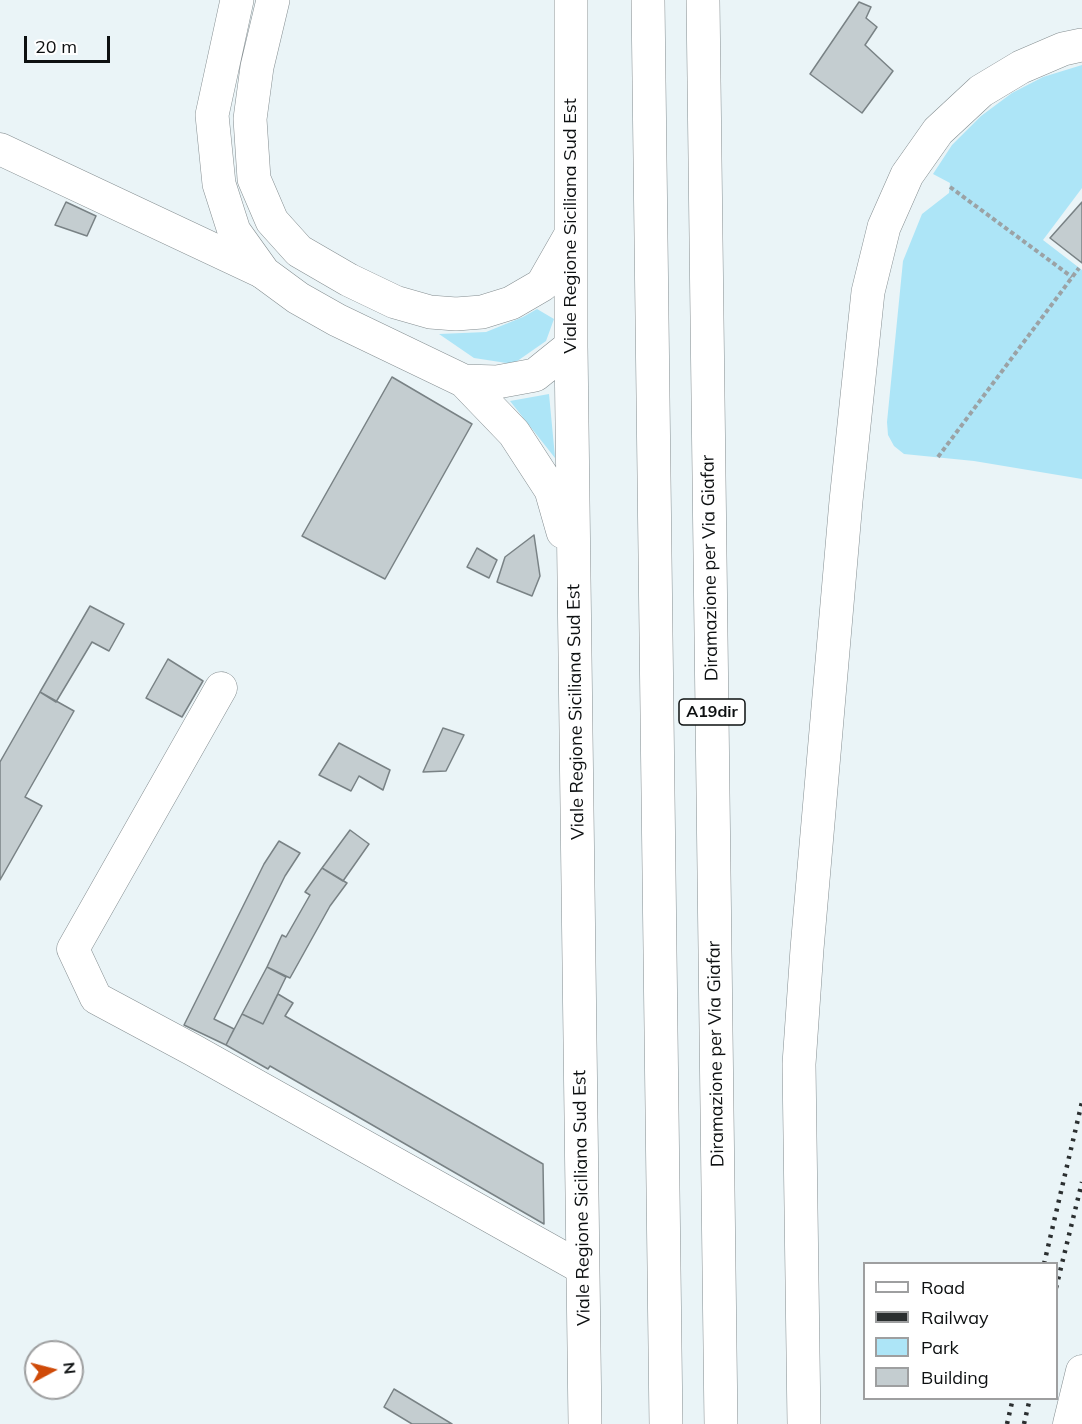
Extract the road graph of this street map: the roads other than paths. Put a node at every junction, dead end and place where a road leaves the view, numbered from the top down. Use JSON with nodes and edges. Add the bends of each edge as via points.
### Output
{"nodes":[{"id":1,"x":237,"y":0,"type":"edge"},
{"id":2,"x":273,"y":0,"type":"edge"},
{"id":3,"x":571,"y":0,"type":"edge"},
{"id":4,"x":648,"y":0,"type":"edge"},
{"id":5,"x":703,"y":0,"type":"edge"},
{"id":6,"x":1082,"y":45,"type":"edge"},
{"id":7,"x":0,"y":149,"type":"edge"},
{"id":8,"x":571,"y":234,"type":"junction"},
{"id":9,"x":264,"y":273,"type":"junction"},
{"id":10,"x":571,"y":346,"type":"junction"},
{"id":11,"x":464,"y":381,"type":"junction"},
{"id":12,"x":575,"y":576,"type":"junction"},
{"id":13,"x":221,"y":688,"type":"dead end"},
{"id":14,"x":582,"y":1268,"type":"junction"},
{"id":15,"x":1082,"y":1371,"type":"edge"},
{"id":16,"x":585,"y":1424,"type":"edge"},
{"id":17,"x":666,"y":1424,"type":"edge"},
{"id":18,"x":721,"y":1424,"type":"edge"},
{"id":19,"x":804,"y":1424,"type":"edge"},
{"id":20,"x":1070,"y":1424,"type":"edge"}],
"edges":[{"from":1,"to":9,"type":"main road","via":[[212,115],[219,184],[234,231]]},
{"from":2,"to":8,"type":"main road","via":[[249,119],[254,179],[272,221],[299,251],[395,302],[430,312],[456,314],[482,312],[511,303],[542,285]]},
{"from":3,"to":8,"type":"main road","name":"Viale Regione Siciliana Sud Est"},
{"from":4,"to":17,"type":"main road","number":"A19dir"},
{"from":5,"to":18,"type":"main road","name":"Diramazione per Via Giafar","number":"A19dir"},
{"from":6,"to":19,"type":"main road","via":[[1063,48],[1021,67],[981,91],[938,131],[907,175],[884,227],[868,292],[844,512],[799,1064]]},
{"from":7,"to":9,"type":"street"},
{"from":8,"to":10,"type":"main road","name":"Viale Regione Siciliana Sud Est"},
{"from":9,"to":11,"type":"main road","via":[[337,320]]},
{"from":10,"to":11,"type":"main road","via":[[535,375],[497,382]]},
{"from":10,"to":12,"type":"main road","name":"Viale Regione Siciliana Sud Est"},
{"from":11,"to":12,"type":"main road","via":[[514,433],[551,490]]},
{"from":12,"to":14,"type":"main road","name":"Viale Regione Siciliana Sud Est"},
{"from":13,"to":14,"type":"street","via":[[73,949],[96,998]]},
{"from":14,"to":16,"type":"main road","name":"Viale Regione Siciliana Sud Est"},
{"from":15,"to":20,"type":"street"}]}
